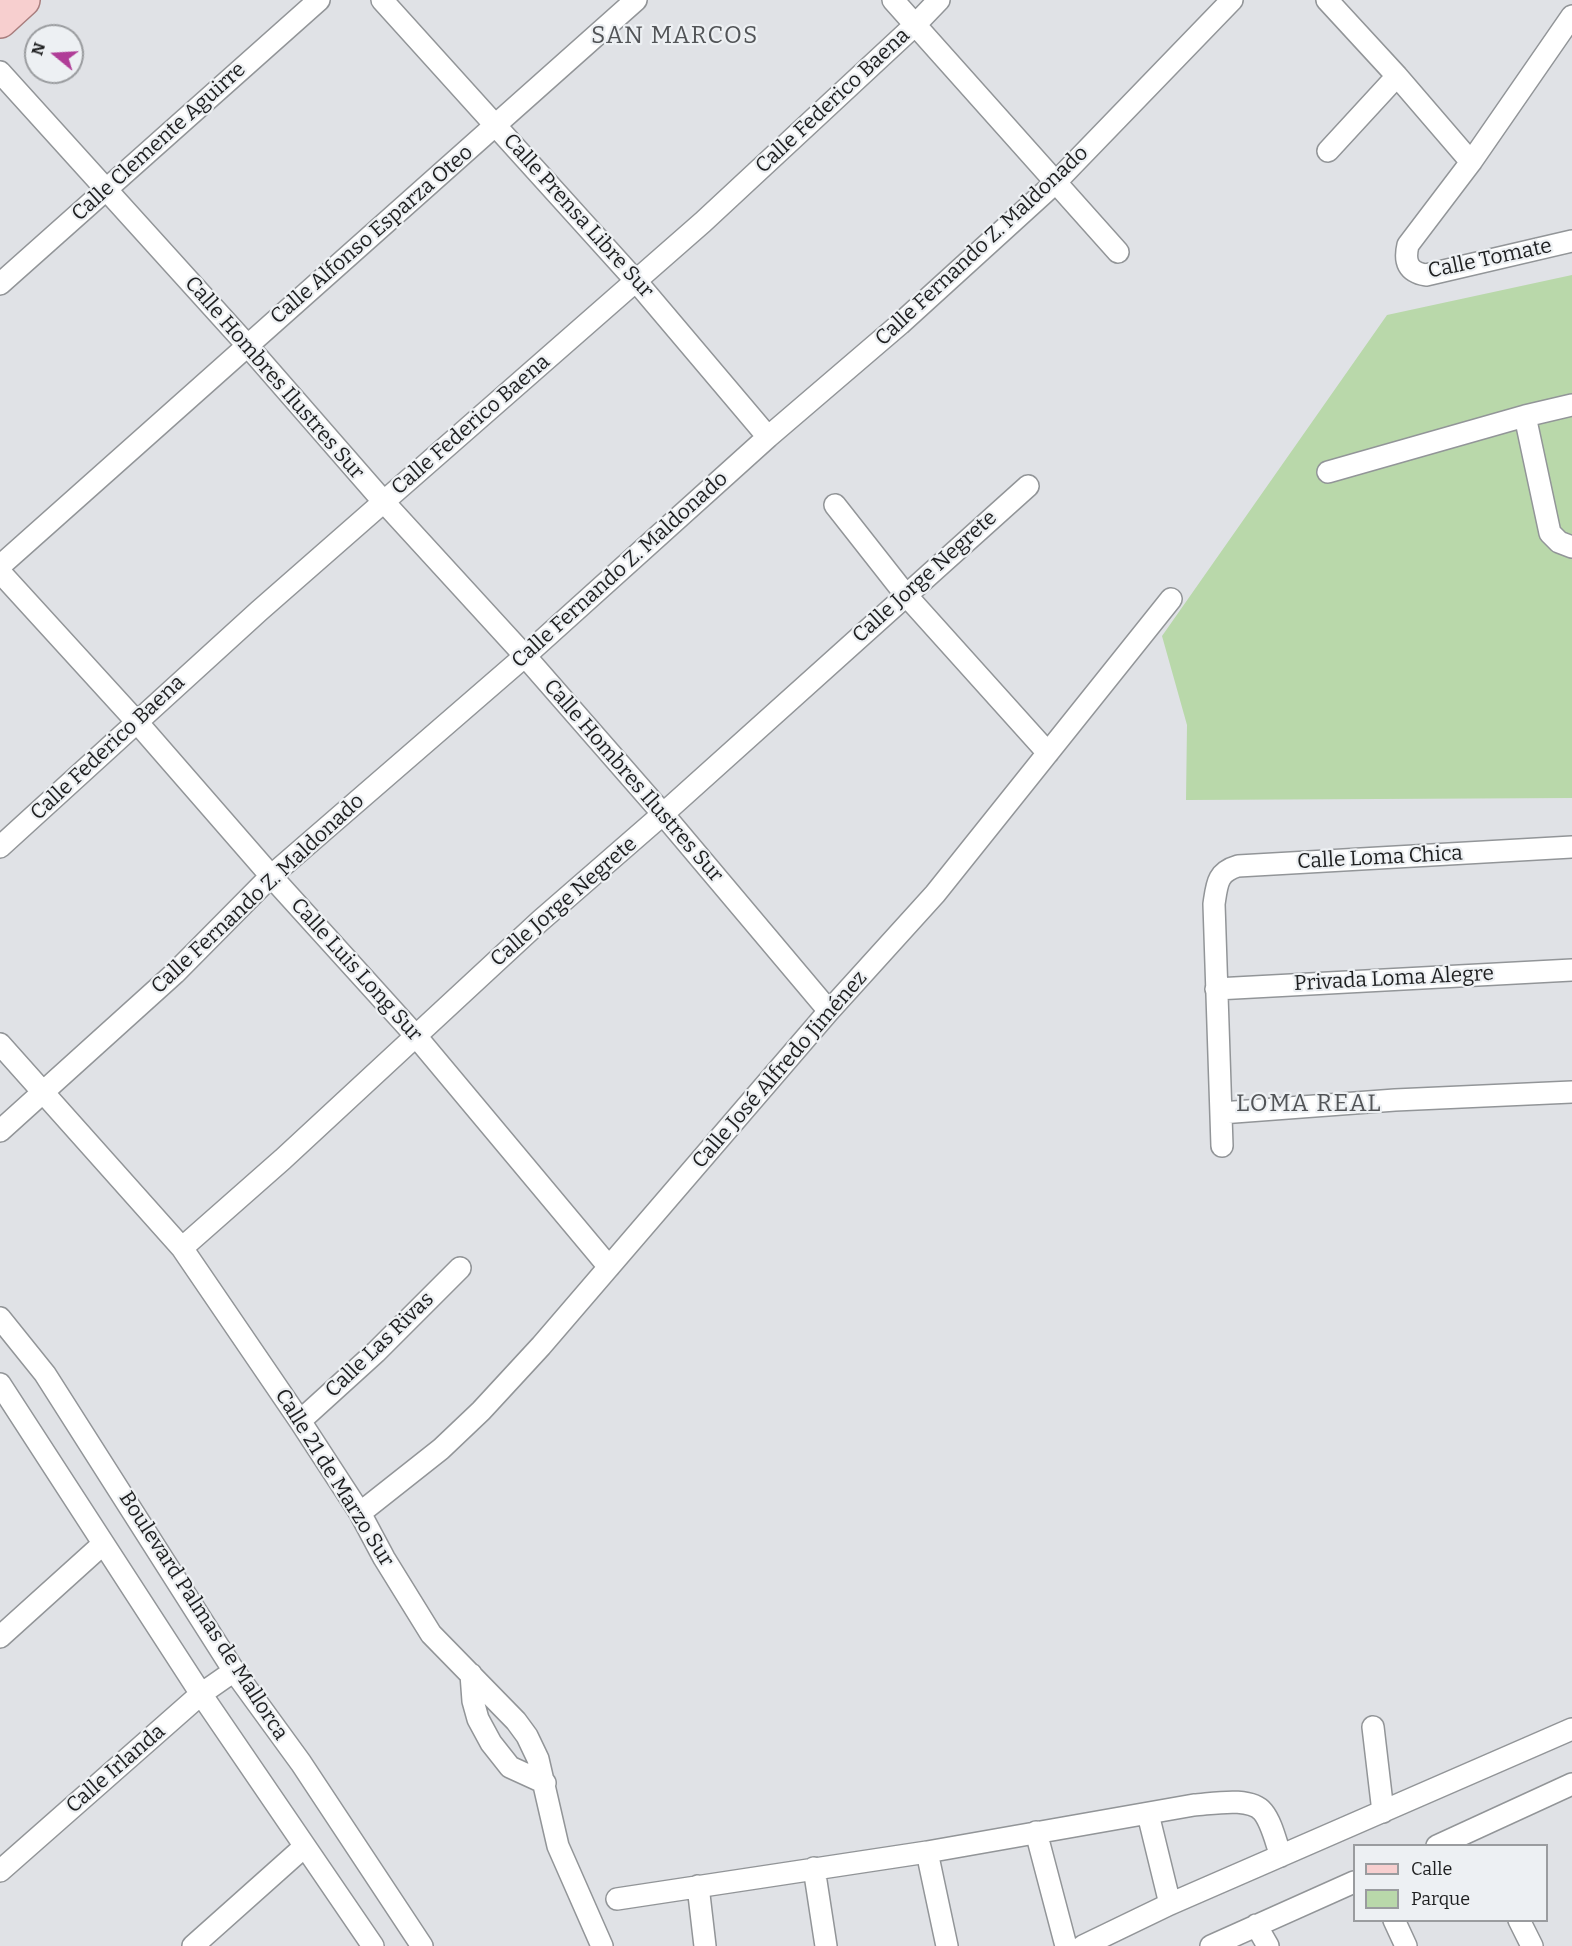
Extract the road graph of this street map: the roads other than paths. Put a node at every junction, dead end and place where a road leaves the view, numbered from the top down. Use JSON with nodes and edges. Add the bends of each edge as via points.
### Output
{"nodes":[{"id":1,"x":23,"y":0,"type":"edge"},
{"id":2,"x":319,"y":0,"type":"edge"},
{"id":3,"x":382,"y":0,"type":"edge"},
{"id":4,"x":636,"y":0,"type":"edge"},
{"id":5,"x":892,"y":0,"type":"edge"},
{"id":6,"x":939,"y":0,"type":"edge"},
{"id":7,"x":1232,"y":0,"type":"edge"},
{"id":8,"x":1327,"y":0,"type":"edge"},
{"id":9,"x":1572,"y":16,"type":"edge"},
{"id":10,"x":0,"y":21,"type":"edge"},
{"id":11,"x":915,"y":25,"type":"junction"},
{"id":12,"x":0,"y":72,"type":"edge"},
{"id":13,"x":1397,"y":76,"type":"junction"},
{"id":14,"x":497,"y":125,"type":"junction"},
{"id":15,"x":1328,"y":151,"type":"dead end"},
{"id":16,"x":1471,"y":162,"type":"junction"},
{"id":17,"x":1055,"y":183,"type":"junction"},
{"id":18,"x":106,"y":189,"type":"junction"},
{"id":19,"x":1572,"y":241,"type":"edge"},
{"id":20,"x":1118,"y":252,"type":"dead end"},
{"id":21,"x":636,"y":281,"type":"junction"},
{"id":22,"x":0,"y":284,"type":"edge"},
{"id":23,"x":247,"y":345,"type":"junction"},
{"id":24,"x":1572,"y":405,"type":"edge"},
{"id":25,"x":1525,"y":416,"type":"junction"},
{"id":26,"x":768,"y":437,"type":"junction"},
{"id":27,"x":1328,"y":472,"type":"dead end"},
{"id":28,"x":1028,"y":486,"type":"dead end"},
{"id":29,"x":383,"y":501,"type":"junction"},
{"id":30,"x":835,"y":505,"type":"dead end"},
{"id":31,"x":1572,"y":547,"type":"edge"},
{"id":32,"x":0,"y":566,"type":"edge"},
{"id":33,"x":0,"y":572,"type":"edge"},
{"id":34,"x":905,"y":594,"type":"junction"},
{"id":35,"x":1171,"y":599,"type":"dead end"},
{"id":36,"x":525,"y":656,"type":"junction"},
{"id":37,"x":136,"y":721,"type":"junction"},
{"id":38,"x":1048,"y":753,"type":"junction"},
{"id":39,"x":663,"y":814,"type":"junction"},
{"id":40,"x":0,"y":847,"type":"edge"},
{"id":41,"x":1572,"y":847,"type":"edge"},
{"id":42,"x":271,"y":876,"type":"junction"},
{"id":43,"x":1572,"y":970,"type":"edge"},
{"id":44,"x":1216,"y":989,"type":"junction"},
{"id":45,"x":829,"y":1011,"type":"junction"},
{"id":46,"x":415,"y":1035,"type":"junction"},
{"id":47,"x":0,"y":1044,"type":"edge"},
{"id":48,"x":44,"y":1092,"type":"junction"},
{"id":49,"x":1572,"y":1092,"type":"edge"},
{"id":50,"x":1221,"y":1113,"type":"junction"},
{"id":51,"x":0,"y":1131,"type":"edge"},
{"id":52,"x":1222,"y":1146,"type":"dead end"},
{"id":53,"x":182,"y":1248,"type":"junction"},
{"id":54,"x":609,"y":1267,"type":"junction"},
{"id":55,"x":460,"y":1268,"type":"dead end"},
{"id":56,"x":0,"y":1318,"type":"edge"},
{"id":57,"x":1,"y":1389,"type":"edge"},
{"id":58,"x":300,"y":1421,"type":"junction"},
{"id":59,"x":360,"y":1513,"type":"junction"},
{"id":60,"x":104,"y":1544,"type":"junction"},
{"id":61,"x":0,"y":1637,"type":"edge"},
{"id":62,"x":234,"y":1671,"type":"junction"},
{"id":63,"x":471,"y":1674,"type":"junction"},
{"id":64,"x":201,"y":1694,"type":"junction"},
{"id":65,"x":501,"y":1705,"type":"junction"},
{"id":66,"x":478,"y":1719,"type":"junction"},
{"id":67,"x":1373,"y":1727,"type":"dead end"},
{"id":68,"x":1572,"y":1729,"type":"edge"},
{"id":69,"x":544,"y":1783,"type":"junction"},
{"id":70,"x":1572,"y":1784,"type":"edge"},
{"id":71,"x":1383,"y":1812,"type":"junction"},
{"id":72,"x":1148,"y":1814,"type":"junction"},
{"id":73,"x":1036,"y":1832,"type":"junction"},
{"id":74,"x":1478,"y":1837,"type":"edge"},
{"id":75,"x":1442,"y":1844,"type":"edge"},
{"id":76,"x":304,"y":1847,"type":"junction"},
{"id":77,"x":927,"y":1852,"type":"junction"},
{"id":78,"x":1281,"y":1856,"type":"junction"},
{"id":79,"x":814,"y":1868,"type":"junction"},
{"id":80,"x":0,"y":1871,"type":"edge"},
{"id":81,"x":1353,"y":1882,"type":"edge"},
{"id":82,"x":698,"y":1886,"type":"junction"},
{"id":83,"x":617,"y":1899,"type":"dead end"},
{"id":84,"x":1170,"y":1904,"type":"junction"},
{"id":85,"x":1395,"y":1922,"type":"edge"},
{"id":86,"x":1520,"y":1922,"type":"edge"},
{"id":87,"x":1256,"y":1925,"type":"junction"},
{"id":88,"x":193,"y":1946,"type":"edge"},
{"id":89,"x":373,"y":1946,"type":"edge"},
{"id":90,"x":422,"y":1946,"type":"edge"},
{"id":91,"x":602,"y":1946,"type":"edge"},
{"id":92,"x":705,"y":1946,"type":"edge"},
{"id":93,"x":826,"y":1946,"type":"edge"},
{"id":94,"x":947,"y":1946,"type":"edge"},
{"id":95,"x":1066,"y":1946,"type":"edge"},
{"id":96,"x":1083,"y":1946,"type":"edge"},
{"id":97,"x":1211,"y":1946,"type":"edge"},
{"id":98,"x":1268,"y":1946,"type":"edge"},
{"id":99,"x":1406,"y":1946,"type":"edge"},
{"id":100,"x":1532,"y":1946,"type":"edge"}],
"edges":[{"from":1,"to":10,"type":"main road"},
{"from":2,"to":18,"type":"street","name":"Calle Clemente Aguirre"},
{"from":3,"to":14,"type":"street","name":"Calle Prensa Libre Sur"},
{"from":4,"to":14,"type":"street","name":"Calle Alfonso Esparza Oteo"},
{"from":5,"to":11,"type":"street"},
{"from":6,"to":11,"type":"street","name":"Calle Federico Baena"},
{"from":7,"to":17,"type":"street","name":"Calle Fernando Z. Maldonado"},
{"from":8,"to":13,"type":"street"},
{"from":9,"to":16,"type":"street"},
{"from":11,"to":17,"type":"street"},
{"from":11,"to":21,"type":"street","name":"Calle Federico Baena"},
{"from":12,"to":18,"type":"street","name":"Calle Hombres Ilustres Sur"},
{"from":13,"to":15,"type":"street"},
{"from":13,"to":16,"type":"street"},
{"from":14,"to":21,"type":"street","name":"Calle Prensa Libre Sur"},
{"from":14,"to":23,"type":"street","name":"Calle Alfonso Esparza Oteo"},
{"from":16,"to":19,"type":"street","name":"Calle Tomate","via":[[1408,245],[1409,269],[1426,275],[1440,273]]},
{"from":17,"to":20,"type":"street"},
{"from":17,"to":26,"type":"street","name":"Calle Fernando Z. Maldonado"},
{"from":18,"to":22,"type":"street","name":"Calle Clemente Aguirre"},
{"from":18,"to":23,"type":"street","name":"Calle Hombres Ilustres Sur"},
{"from":21,"to":26,"type":"street","name":"Calle Prensa Libre Sur"},
{"from":21,"to":29,"type":"street","name":"Calle Federico Baena"},
{"from":23,"to":29,"type":"street","name":"Calle Hombres Ilustres Sur"},
{"from":23,"to":32,"type":"street","name":"Calle Alfonso Esparza Oteo"},
{"from":24,"to":25,"type":"street"},
{"from":25,"to":27,"type":"street"},
{"from":25,"to":31,"type":"street","via":[[1550,533]]},
{"from":26,"to":36,"type":"street","name":"Calle Fernando Z. Maldonado"},
{"from":28,"to":34,"type":"street","name":"Calle Jorge Negrete"},
{"from":29,"to":36,"type":"street","name":"Calle Hombres Ilustres Sur"},
{"from":29,"to":37,"type":"street","name":"Calle Federico Baena"},
{"from":30,"to":34,"type":"street"},
{"from":33,"to":37,"type":"street","name":"Calle Luis Long Sur"},
{"from":34,"to":38,"type":"street"},
{"from":34,"to":39,"type":"street","name":"Calle Jorge Negrete"},
{"from":35,"to":38,"type":"street","name":"Calle José Alfredo Jiménez"},
{"from":36,"to":39,"type":"street","name":"Calle Hombres Ilustres Sur"},
{"from":36,"to":42,"type":"street","name":"Calle Fernando Z. Maldonado"},
{"from":37,"to":40,"type":"street","name":"Calle Federico Baena"},
{"from":37,"to":42,"type":"street","name":"Calle Luis Long Sur"},
{"from":38,"to":45,"type":"street","name":"Calle José Alfredo Jiménez","via":[[935,894]]},
{"from":39,"to":45,"type":"street","name":"Calle Hombres Ilustres Sur"},
{"from":39,"to":46,"type":"street","name":"Calle Jorge Negrete"},
{"from":41,"to":44,"type":"street","name":"Calle Loma Chica","via":[[1227,869],[1220,876],[1214,904]]},
{"from":42,"to":46,"type":"street","name":"Calle Luis Long Sur"},
{"from":42,"to":48,"type":"street","name":"Calle Fernando Z. Maldonado","via":[[176,973]]},
{"from":43,"to":44,"type":"street","name":"Privada Loma Alegre"},
{"from":44,"to":50,"type":"street","name":"Calle Loma Chica"},
{"from":45,"to":54,"type":"street","name":"Calle José Alfredo Jiménez"},
{"from":46,"to":53,"type":"street","name":"Calle Jorge Negrete"},
{"from":46,"to":54,"type":"street","name":"Calle Luis Long Sur"},
{"from":47,"to":48,"type":"street","name":"Calle 21 de Marzo Sur"},
{"from":48,"to":51,"type":"street","name":"Calle Fernando Z. Maldonado"},
{"from":48,"to":53,"type":"street","name":"Calle 21 de Marzo Sur"},
{"from":49,"to":50,"type":"street"},
{"from":50,"to":52,"type":"street","name":"Calle Loma Chica"},
{"from":53,"to":58,"type":"street","name":"Calle 21 de Marzo Sur"},
{"from":54,"to":59,"type":"street","name":"Calle José Alfredo Jiménez","via":[[481,1410],[441,1449]]},
{"from":55,"to":58,"type":"street","name":"Calle Las Rivas"},
{"from":56,"to":62,"type":"street","name":"Boulevard Palmas de Mallorca","via":[[45,1374]]},
{"from":57,"to":60,"type":"street","name":"Boulevard Palmas de Mallorca"},
{"from":58,"to":59,"type":"street","name":"Calle 21 de Marzo Sur"},
{"from":59,"to":63,"type":"street","name":"Calle 21 de Marzo Sur","via":[[431,1634]]},
{"from":60,"to":61,"type":"street"},
{"from":60,"to":64,"type":"street","name":"Boulevard Palmas de Mallorca"},
{"from":62,"to":64,"type":"street","name":"Calle Irlanda"},
{"from":62,"to":90,"type":"street","name":"Boulevard Palmas de Mallorca","via":[[301,1763]]},
{"from":63,"to":65,"type":"street","name":"Calle 21 de Marzo Sur"},
{"from":63,"to":66,"type":"street"},
{"from":64,"to":76,"type":"street","name":"Boulevard Palmas de Mallorca"},
{"from":64,"to":80,"type":"street","name":"Calle Irlanda"},
{"from":65,"to":66,"type":"street"},
{"from":65,"to":69,"type":"street","name":"Calle 21 de Marzo Sur","via":[[527,1736]]},
{"from":66,"to":69,"type":"street","via":[[510,1767]]},
{"from":67,"to":71,"type":"street"},
{"from":68,"to":71,"type":"street"},
{"from":69,"to":91,"type":"street","name":"Calle 21 de Marzo Sur","via":[[558,1846]]},
{"from":70,"to":74,"type":"street"},
{"from":71,"to":78,"type":"street"},
{"from":72,"to":73,"type":"street"},
{"from":72,"to":78,"type":"street","via":[[1194,1805],[1250,1803],[1265,1813]]},
{"from":72,"to":84,"type":"street"},
{"from":73,"to":77,"type":"street"},
{"from":73,"to":95,"type":"street"},
{"from":74,"to":75,"type":"street"},
{"from":76,"to":88,"type":"street"},
{"from":76,"to":89,"type":"street","name":"Boulevard Palmas de Mallorca"},
{"from":77,"to":79,"type":"street"},
{"from":77,"to":94,"type":"street"},
{"from":78,"to":84,"type":"street"},
{"from":79,"to":82,"type":"street"},
{"from":79,"to":93,"type":"street"},
{"from":81,"to":87,"type":"street"},
{"from":82,"to":83,"type":"street"},
{"from":82,"to":92,"type":"street"},
{"from":84,"to":96,"type":"street"},
{"from":85,"to":99,"type":"street"},
{"from":86,"to":100,"type":"street"},
{"from":87,"to":97,"type":"street"},
{"from":87,"to":98,"type":"street"}]}
